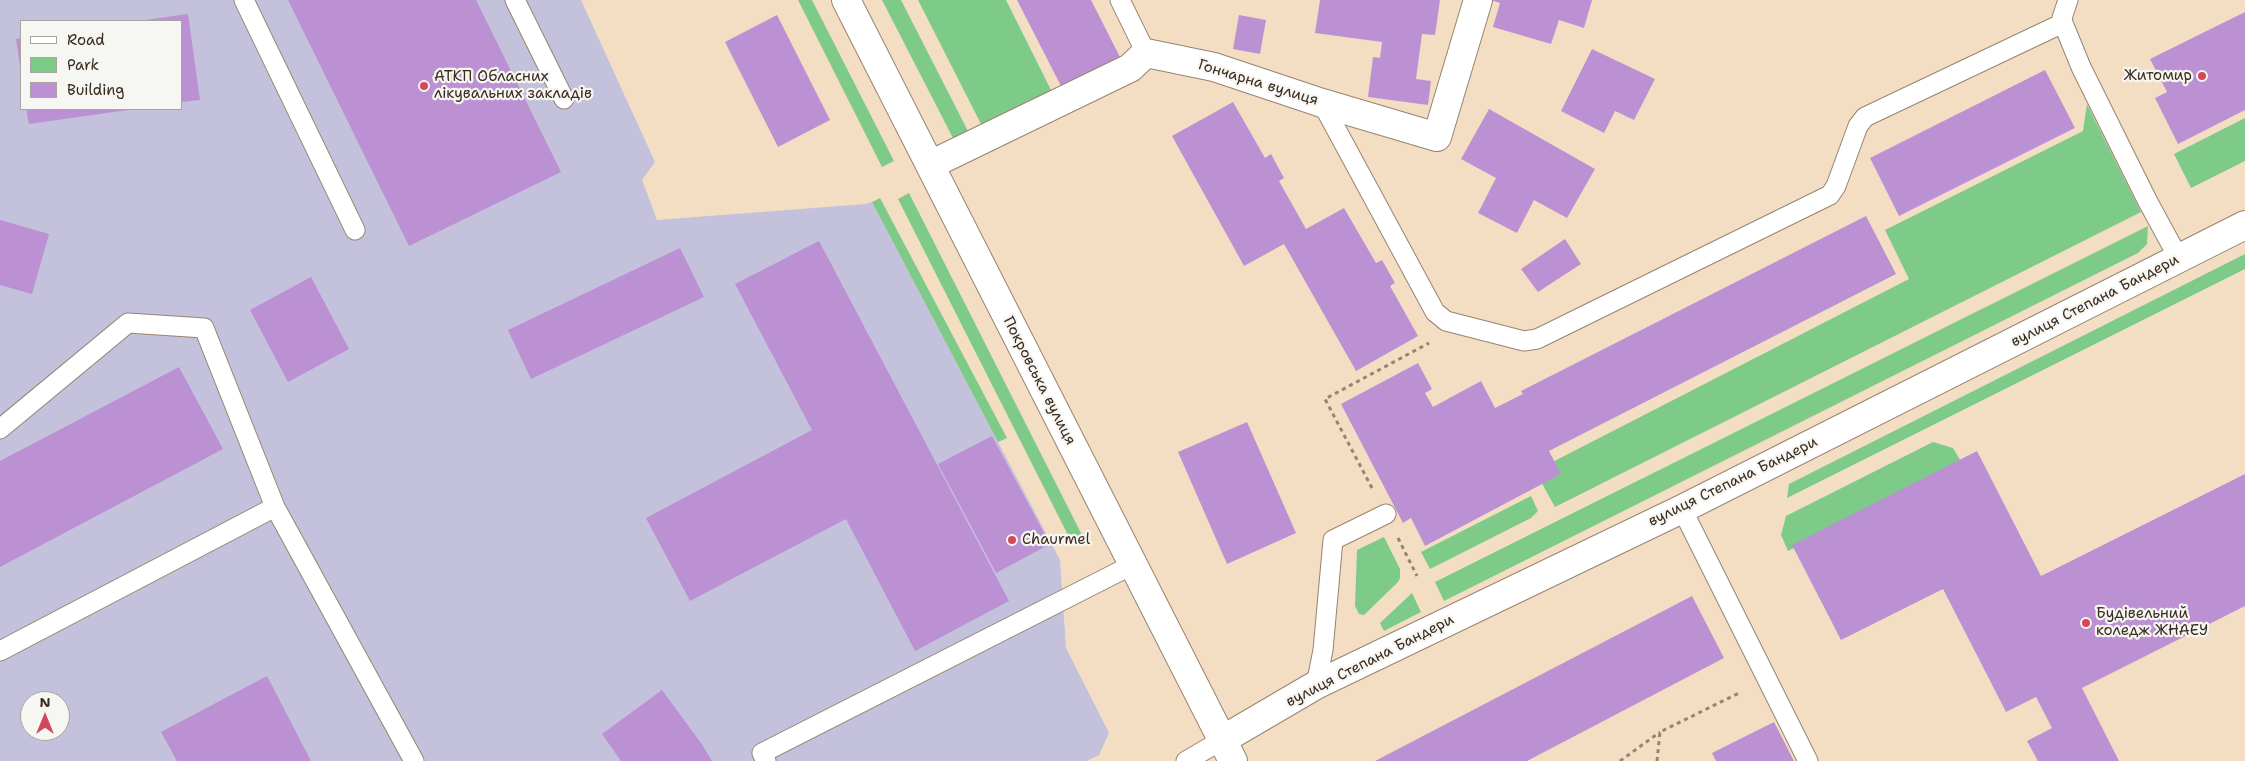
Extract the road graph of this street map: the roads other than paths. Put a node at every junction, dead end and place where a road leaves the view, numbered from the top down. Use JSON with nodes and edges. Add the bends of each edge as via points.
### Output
{"nodes":[{"id":1,"x":244,"y":0,"type":"edge"},
{"id":2,"x":515,"y":0,"type":"edge"},
{"id":3,"x":846,"y":0,"type":"edge"},
{"id":4,"x":1120,"y":0,"type":"edge"},
{"id":5,"x":1478,"y":0,"type":"edge"},
{"id":6,"x":2068,"y":0,"type":"edge"},
{"id":7,"x":2063,"y":23,"type":"junction"},
{"id":8,"x":1146,"y":53,"type":"junction"},
{"id":9,"x":564,"y":99,"type":"dead end"},
{"id":10,"x":1322,"y":103,"type":"junction"},
{"id":11,"x":930,"y":165,"type":"junction"},
{"id":12,"x":2245,"y":226,"type":"edge"},
{"id":13,"x":355,"y":230,"type":"dead end"},
{"id":14,"x":2179,"y":259,"type":"junction"},
{"id":15,"x":0,"y":429,"type":"edge"},
{"id":16,"x":275,"y":507,"type":"junction"},
{"id":17,"x":1682,"y":509,"type":"junction"},
{"id":18,"x":1386,"y":514,"type":"road end"},
{"id":19,"x":1132,"y":565,"type":"junction"},
{"id":20,"x":0,"y":651,"type":"edge"},
{"id":21,"x":1316,"y":685,"type":"junction"},
{"id":22,"x":1228,"y":750,"type":"edge"},
{"id":23,"x":414,"y":761,"type":"edge"},
{"id":24,"x":766,"y":761,"type":"edge"},
{"id":25,"x":1186,"y":761,"type":"edge"},
{"id":26,"x":1808,"y":761,"type":"edge"}],
"edges":[{"from":1,"to":13,"type":"lane"},
{"from":2,"to":9,"type":"lane"},
{"from":3,"to":11,"type":"main road","name":"Покровська вулиця"},
{"from":4,"to":8,"type":"lane"},
{"from":5,"to":10,"type":"main road","name":"Гончарна вулиця","via":[[1437,137]]},
{"from":6,"to":7,"type":"lane"},
{"from":7,"to":10,"type":"lane","via":[[1865,117],[1858,126],[1830,195],[1537,340],[1524,341],[1446,321],[1435,312]]},
{"from":7,"to":14,"type":"lane","via":[[2081,67]]},
{"from":8,"to":10,"type":"main road","name":"Гончарна вулиця","via":[[1214,67]]},
{"from":8,"to":11,"type":"main road","via":[[1130,68]]},
{"from":11,"to":19,"type":"main road","name":"Покровська вулиця"},
{"from":12,"to":14,"type":"main road","name":"вулиця Степана Бандери"},
{"from":14,"to":17,"type":"main road","name":"вулиця Степана Бандери"},
{"from":15,"to":16,"type":"lane","via":[[128,323],[204,328]]},
{"from":16,"to":20,"type":"lane"},
{"from":16,"to":23,"type":"lane"},
{"from":17,"to":21,"type":"main road","name":"вулиця Степана Бандери"},
{"from":17,"to":26,"type":"lane"},
{"from":18,"to":21,"type":"lane","via":[[1333,540],[1323,650]]},
{"from":19,"to":22,"type":"main road","name":"Покровська вулиця"},
{"from":19,"to":24,"type":"lane","via":[[762,753]]},
{"from":21,"to":22,"type":"main road","name":"вулиця Степана Бандери"},
{"from":22,"to":25,"type":"lane"}]}
